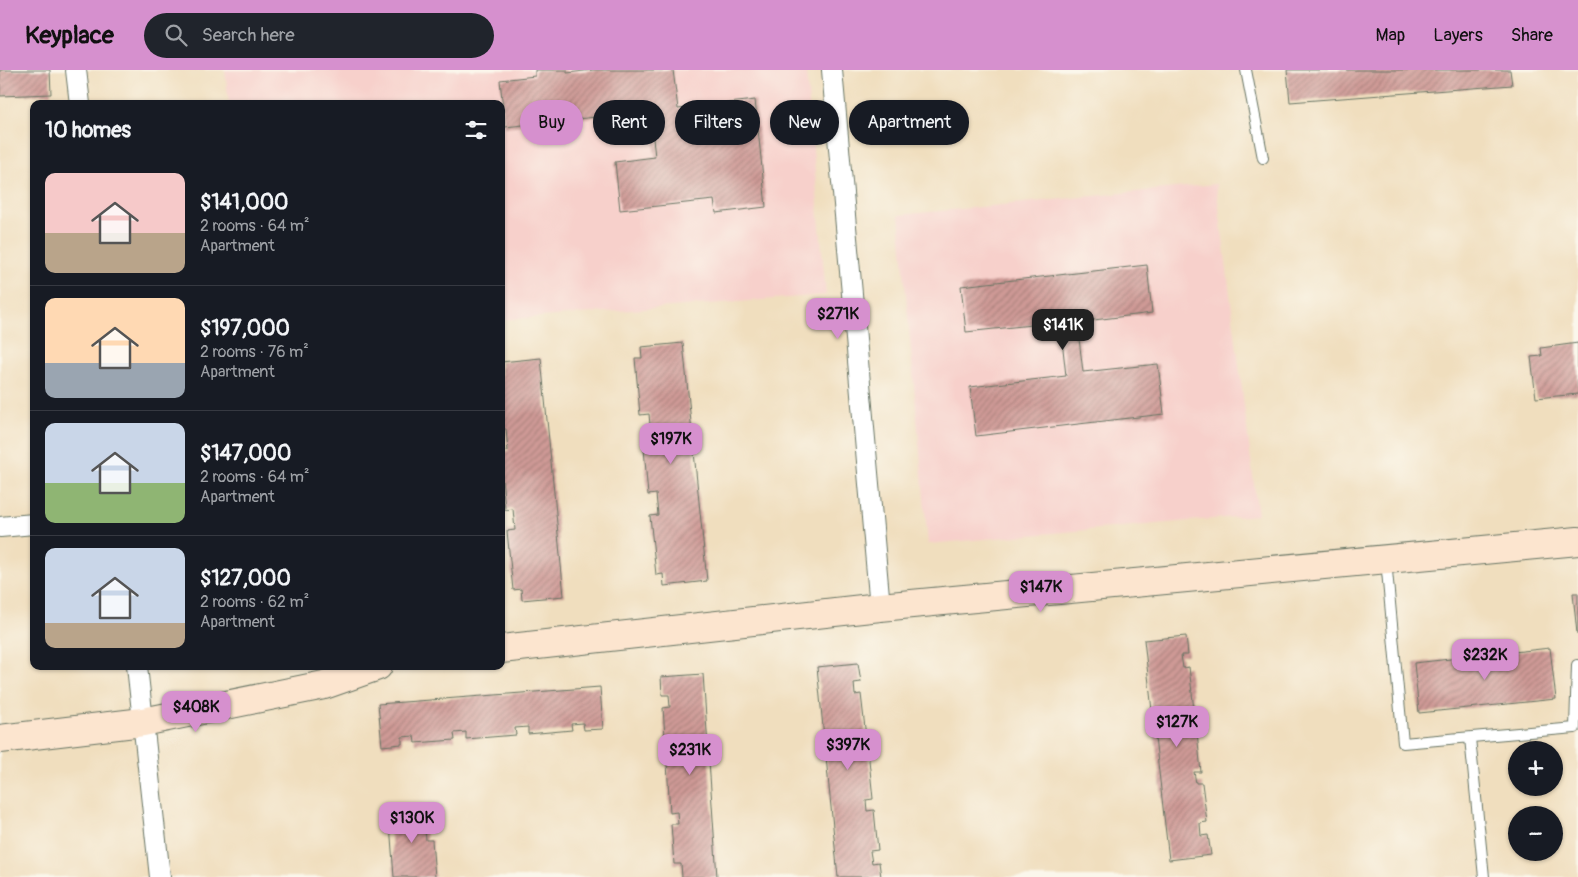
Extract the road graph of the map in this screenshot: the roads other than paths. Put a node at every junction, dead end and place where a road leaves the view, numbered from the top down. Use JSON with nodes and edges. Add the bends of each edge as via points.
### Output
{"nodes":[{"id":1,"x":76,"y":70,"type":"edge"},
{"id":2,"x":832,"y":70,"type":"edge"},
{"id":3,"x":1246,"y":70,"type":"edge"},
{"id":4,"x":80,"y":100,"type":"edge"},
{"id":5,"x":1263,"y":158,"type":"dead end"},
{"id":6,"x":30,"y":524,"type":"edge"},
{"id":7,"x":0,"y":527,"type":"edge"},
{"id":8,"x":1578,"y":541,"type":"edge"},
{"id":9,"x":1386,"y":559,"type":"junction"},
{"id":10,"x":880,"y":607,"type":"junction"},
{"id":11,"x":505,"y":649,"type":"edge"},
{"id":12,"x":1577,"y":665,"type":"edge"},
{"id":13,"x":138,"y":670,"type":"edge"},
{"id":14,"x":367,"y":670,"type":"edge"},
{"id":15,"x":143,"y":722,"type":"junction"},
{"id":16,"x":1470,"y":738,"type":"junction"},
{"id":17,"x":0,"y":739,"type":"edge"},
{"id":18,"x":160,"y":877,"type":"edge"},
{"id":19,"x":1484,"y":877,"type":"edge"}],
"edges":[{"from":1,"to":4,"type":"street"},
{"from":2,"to":10,"type":"street"},
{"from":3,"to":5,"type":"lane"},
{"from":6,"to":7,"type":"street"},
{"from":8,"to":9,"type":"street"},
{"from":9,"to":10,"type":"street"},
{"from":9,"to":16,"type":"lane","via":[[1403,743]]},
{"from":10,"to":11,"type":"street"},
{"from":12,"to":16,"type":"lane","via":[[1575,728]]},
{"from":13,"to":15,"type":"street"},
{"from":14,"to":15,"type":"street","via":[[324,685]]},
{"from":15,"to":17,"type":"street"},
{"from":15,"to":18,"type":"street"},
{"from":16,"to":19,"type":"lane"}]}
